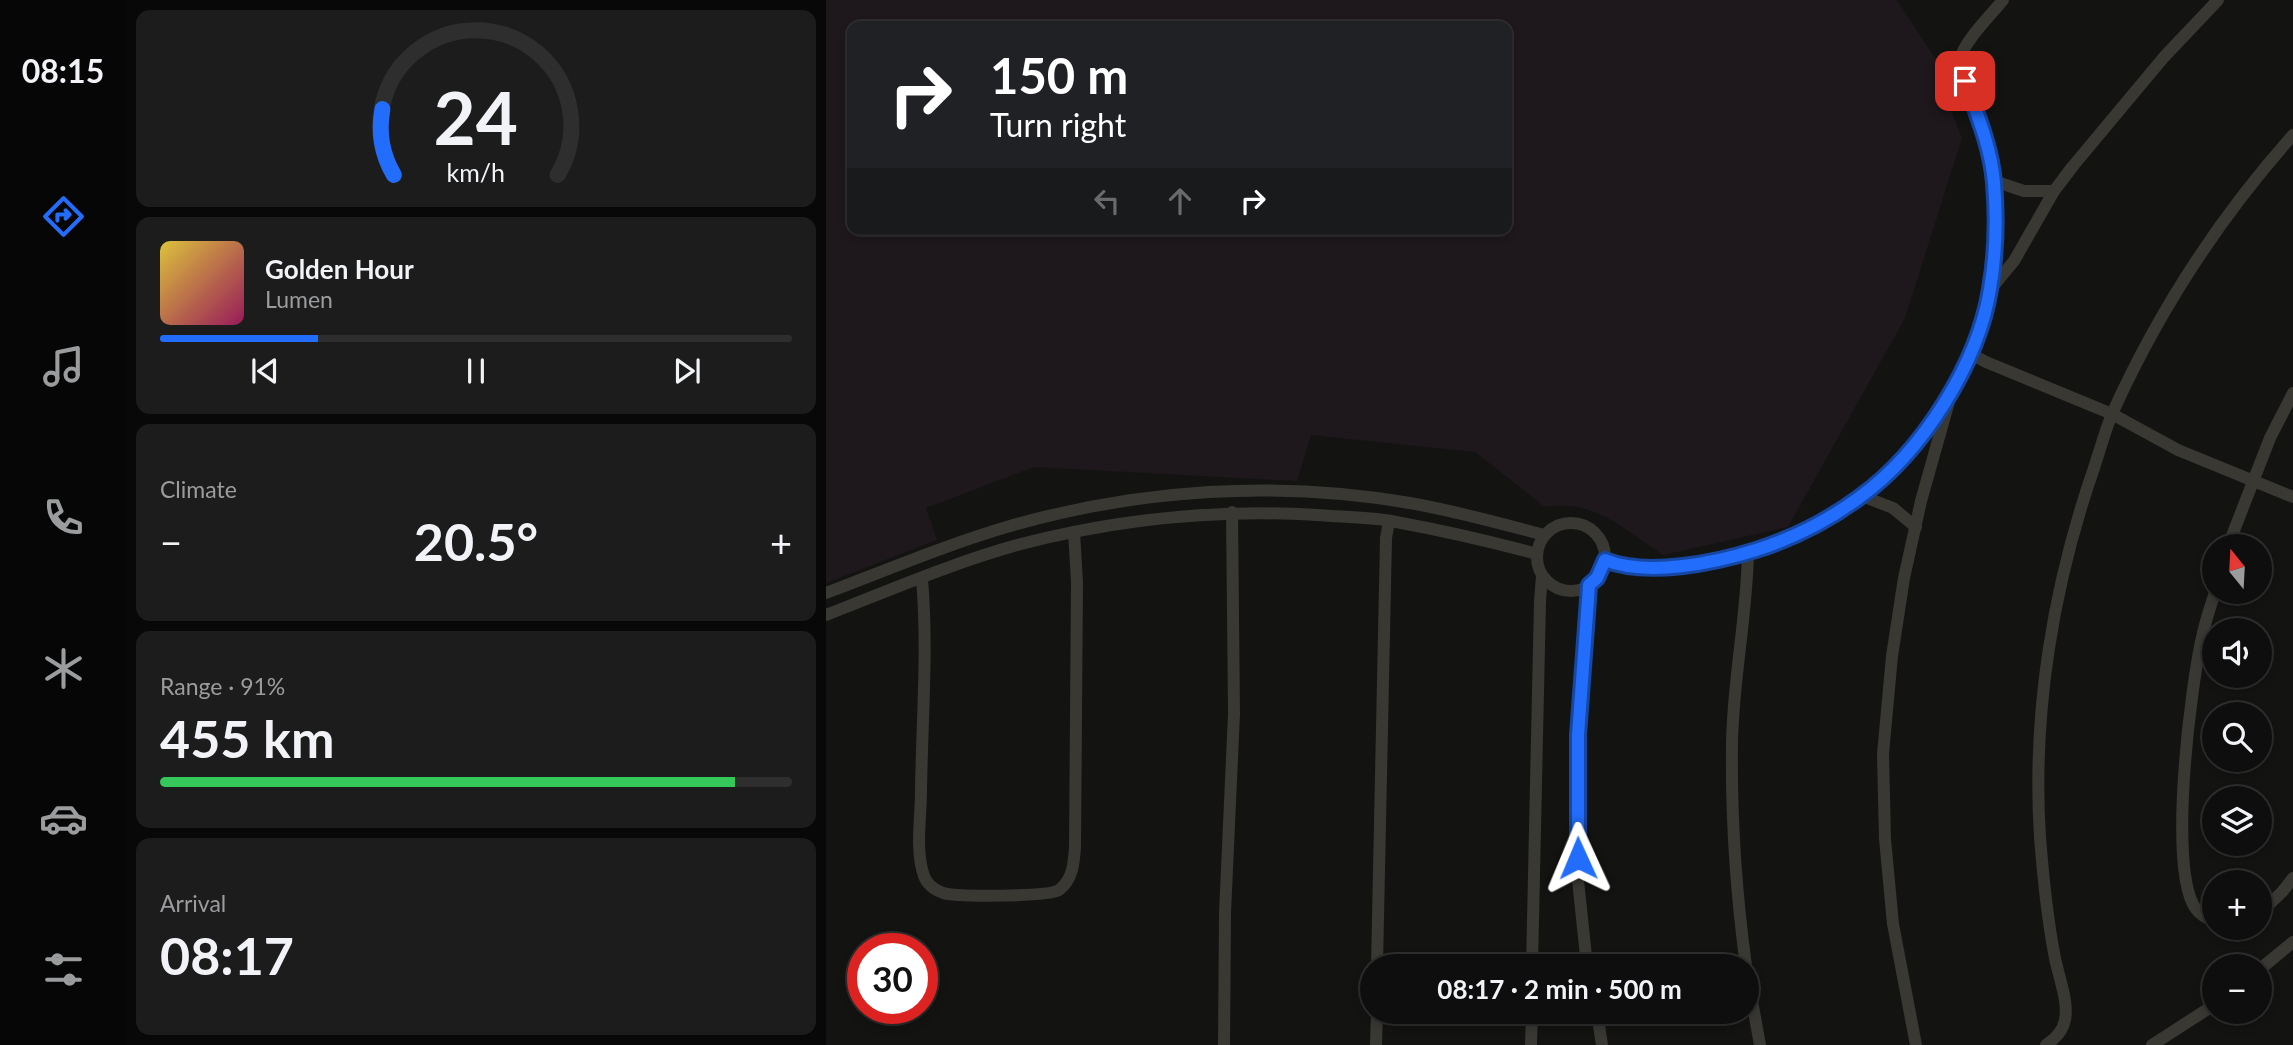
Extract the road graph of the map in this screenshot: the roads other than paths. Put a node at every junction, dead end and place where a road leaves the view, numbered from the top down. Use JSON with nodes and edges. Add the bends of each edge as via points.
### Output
{"nodes":[{"id":1,"x":2003,"y":0,"type":"edge"},
{"id":2,"x":2218,"y":0,"type":"edge"},
{"id":3,"x":2293,"y":135,"type":"edge"},
{"id":4,"x":1994,"y":181,"type":"junction"},
{"id":5,"x":2054,"y":191,"type":"junction"},
{"id":6,"x":1990,"y":290,"type":"junction"},
{"id":7,"x":1971,"y":354,"type":"junction"},
{"id":8,"x":1952,"y":391,"type":"junction"},
{"id":9,"x":2293,"y":393,"type":"edge"},
{"id":10,"x":2112,"y":414,"type":"junction"},
{"id":11,"x":2253,"y":481,"type":"junction"},
{"id":12,"x":1862,"y":496,"type":"junction"},
{"id":13,"x":2293,"y":497,"type":"edge"},
{"id":14,"x":1232,"y":512,"type":"junction"},
{"id":15,"x":1389,"y":521,"type":"junction"},
{"id":16,"x":1916,"y":527,"type":"junction"},
{"id":17,"x":1074,"y":531,"type":"junction"},
{"id":18,"x":2233,"y":534,"type":"edge"},
{"id":19,"x":1544,"y":535,"type":"junction"},
{"id":20,"x":1748,"y":552,"type":"junction"},
{"id":21,"x":1536,"y":554,"type":"junction"},
{"id":22,"x":1605,"y":560,"type":"junction"},
{"id":23,"x":1542,"y":576,"type":"junction"},
{"id":24,"x":922,"y":579,"type":"junction"},
{"id":25,"x":1589,"y":585,"type":"junction"},
{"id":26,"x":826,"y":593,"type":"edge"},
{"id":27,"x":2211,"y":604,"type":"edge"},
{"id":28,"x":826,"y":615,"type":"edge"},
{"id":29,"x":2293,"y":878,"type":"edge"},
{"id":30,"x":2272,"y":902,"type":"edge"},
{"id":31,"x":2202,"y":915,"type":"edge"},
{"id":32,"x":2293,"y":942,"type":"edge"},
{"id":33,"x":1377,"y":954,"type":"edge"},
{"id":34,"x":1532,"y":954,"type":"edge"},
{"id":35,"x":1586,"y":954,"type":"edge"},
{"id":36,"x":1744,"y":954,"type":"edge"},
{"id":37,"x":2272,"y":959,"type":"edge"},
{"id":38,"x":2202,"y":1013,"type":"edge"},
{"id":39,"x":1377,"y":1024,"type":"edge"},
{"id":40,"x":1532,"y":1024,"type":"edge"},
{"id":41,"x":1599,"y":1024,"type":"edge"},
{"id":42,"x":1756,"y":1024,"type":"edge"},
{"id":43,"x":1224,"y":1045,"type":"edge"},
{"id":44,"x":1376,"y":1045,"type":"edge"},
{"id":45,"x":1531,"y":1045,"type":"edge"},
{"id":46,"x":1602,"y":1045,"type":"edge"},
{"id":47,"x":1760,"y":1045,"type":"edge"},
{"id":48,"x":1916,"y":1045,"type":"edge"},
{"id":49,"x":2046,"y":1045,"type":"edge"},
{"id":50,"x":2152,"y":1045,"type":"edge"}],
"edges":[{"from":1,"to":4,"type":"street","via":[[1960,59]]},
{"from":2,"to":5,"type":"street","via":[[2164,57]]},
{"from":3,"to":10,"type":"street","via":[[2182,283]]},
{"from":4,"to":5,"type":"street","via":[[2024,191]]},
{"from":4,"to":6,"type":"street","via":[[1996,233]]},
{"from":5,"to":6,"type":"street","via":[[2014,261]]},
{"from":6,"to":7,"type":"street"},
{"from":7,"to":8,"type":"street"},
{"from":7,"to":10,"type":"street"},
{"from":8,"to":12,"type":"street","via":[[1905,454]]},
{"from":8,"to":16,"type":"street"},
{"from":9,"to":11,"type":"street"},
{"from":10,"to":11,"type":"street","via":[[2178,450]]},
{"from":10,"to":49,"type":"street","via":[[2080,508],[2058,595],[2041,715],[2038,807],[2042,863],[2066,1012],[2060,1031]]},
{"from":11,"to":13,"type":"street"},
{"from":11,"to":18,"type":"street"},
{"from":12,"to":16,"type":"street","via":[[1893,508]]},
{"from":12,"to":20,"type":"street","via":[[1795,535]]},
{"from":14,"to":15,"type":"street"},
{"from":14,"to":17,"type":"street"},
{"from":14,"to":43,"type":"street","via":[[1234,714]]},
{"from":15,"to":21,"type":"street"},
{"from":15,"to":33,"type":"street"},
{"from":16,"to":48,"type":"street","via":[[1892,656],[1883,754],[1890,900]]},
{"from":17,"to":24,"type":"street"},
{"from":17,"to":24,"type":"street","via":[[1075,847],[1073,871],[1060,890],[1052,893],[946,894],[923,874]]},
{"from":19,"to":21,"type":"street"},
{"from":19,"to":22,"type":"street","via":[[1562,523],[1584,525],[1600,539]]},
{"from":19,"to":26,"type":"street","via":[[1356,495],[1271,490],[1164,495],[1013,525]]},
{"from":20,"to":22,"type":"street","via":[[1671,566],[1638,567]]},
{"from":20,"to":36,"type":"street","via":[[1732,742]]},
{"from":21,"to":23,"type":"street"},
{"from":22,"to":25,"type":"street"},
{"from":23,"to":25,"type":"street","via":[[1566,590]]},
{"from":23,"to":34,"type":"street"},
{"from":24,"to":28,"type":"street"},
{"from":25,"to":35,"type":"street","via":[[1577,791],[1578,880]]},
{"from":27,"to":31,"type":"street","via":[[2189,724],[2183,830],[2187,883]]},
{"from":29,"to":30,"type":"street"},
{"from":32,"to":37,"type":"street"},
{"from":38,"to":50,"type":"street"},
{"from":39,"to":44,"type":"street"},
{"from":40,"to":45,"type":"street"},
{"from":41,"to":46,"type":"street"},
{"from":42,"to":47,"type":"street"}]}
